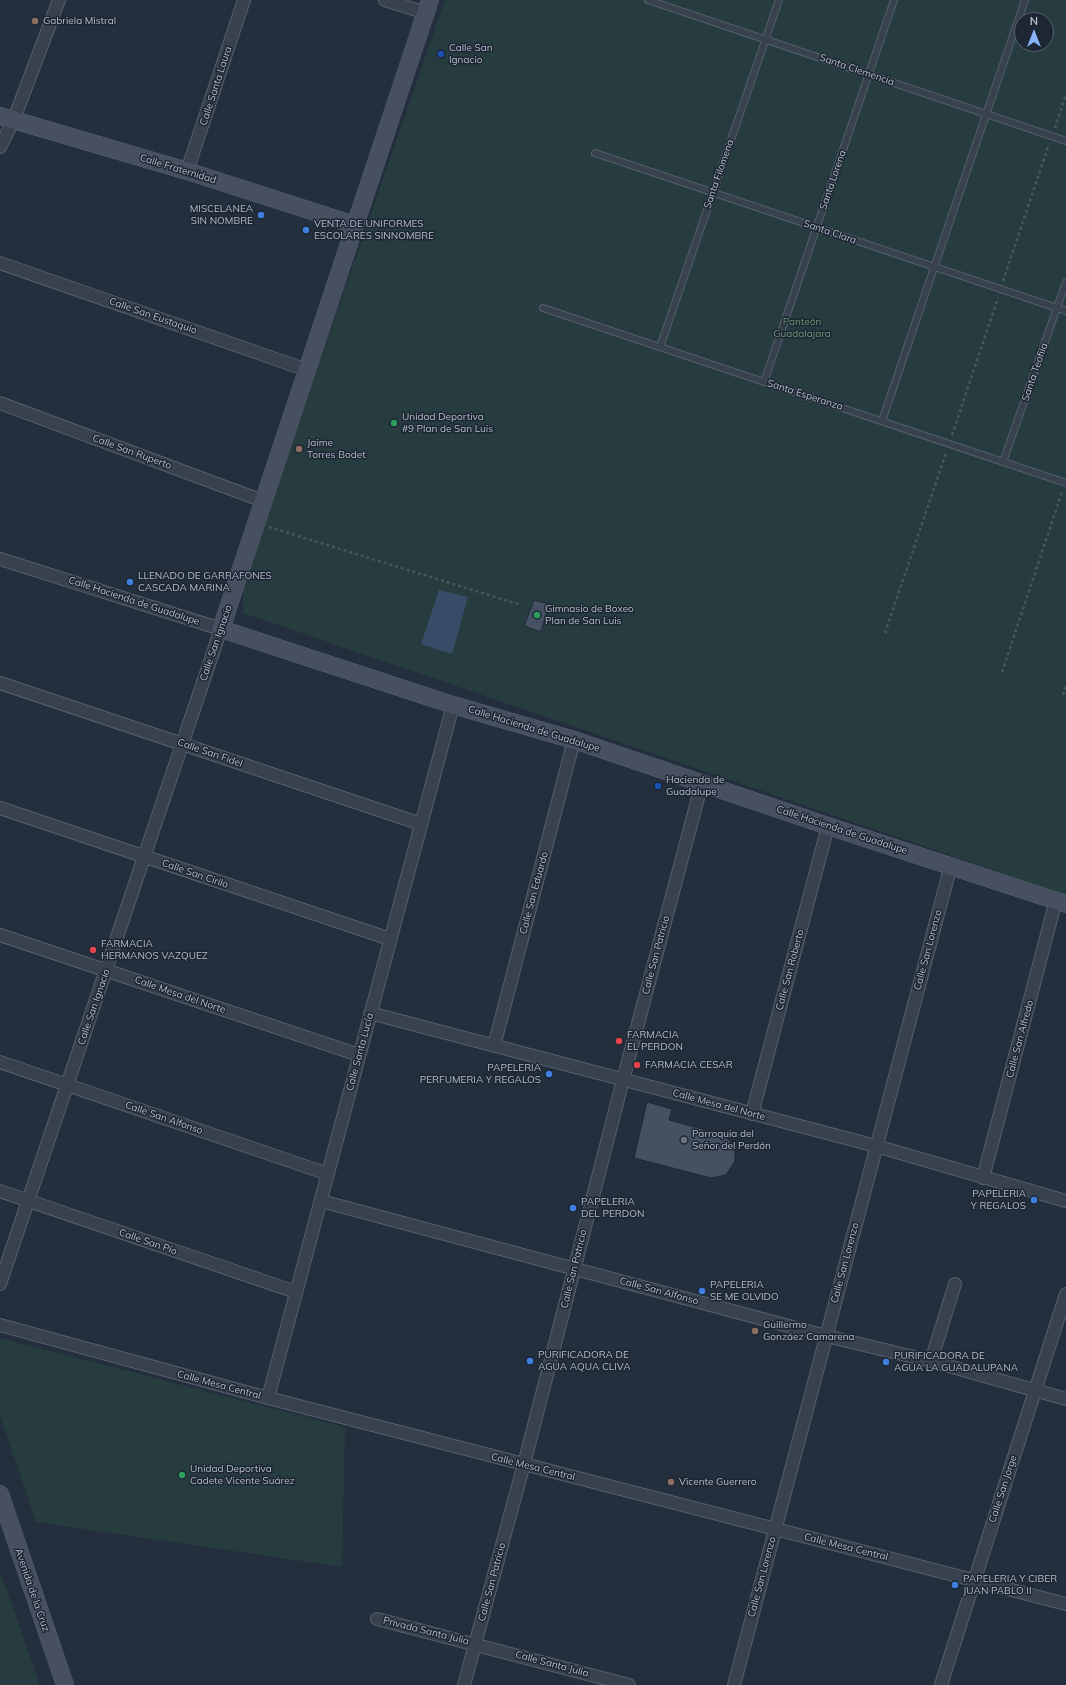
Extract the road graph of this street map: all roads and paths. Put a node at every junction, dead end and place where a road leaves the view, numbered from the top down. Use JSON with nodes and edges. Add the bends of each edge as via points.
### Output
{"nodes":[{"id":1,"x":59,"y":0,"type":"edge"},
{"id":2,"x":244,"y":0,"type":"edge"},
{"id":3,"x":385,"y":0,"type":"edge"},
{"id":4,"x":648,"y":0,"type":"edge"},
{"id":5,"x":779,"y":0,"type":"edge"},
{"id":6,"x":894,"y":0,"type":"edge"},
{"id":7,"x":1025,"y":0,"type":"edge"},
{"id":8,"x":428,"y":6,"type":"edge"},
{"id":9,"x":766,"y":40,"type":"junction"},
{"id":10,"x":869,"y":74,"type":"junction"},
{"id":11,"x":1066,"y":94,"type":"edge"},
{"id":12,"x":986,"y":114,"type":"junction"},
{"id":13,"x":7,"y":118,"type":"edge"},
{"id":14,"x":1052,"y":136,"type":"junction"},
{"id":15,"x":1066,"y":140,"type":"edge"},
{"id":16,"x":0,"y":147,"type":"edge"},
{"id":17,"x":594,"y":153,"type":"dead end"},
{"id":18,"x":188,"y":171,"type":"junction"},
{"id":19,"x":713,"y":192,"type":"junction"},
{"id":20,"x":355,"y":225,"type":"junction"},
{"id":21,"x":817,"y":227,"type":"junction"},
{"id":22,"x":0,"y":263,"type":"edge"},
{"id":23,"x":935,"y":267,"type":"junction"},
{"id":24,"x":1066,"y":282,"type":"edge"},
{"id":25,"x":1001,"y":289,"type":"junction"},
{"id":26,"x":543,"y":308,"type":"dead end"},
{"id":27,"x":1057,"y":308,"type":"junction"},
{"id":28,"x":1066,"y":311,"type":"edge"},
{"id":29,"x":660,"y":347,"type":"junction"},
{"id":30,"x":307,"y":370,"type":"junction"},
{"id":31,"x":764,"y":382,"type":"junction"},
{"id":32,"x":0,"y":403,"type":"edge"},
{"id":33,"x":882,"y":421,"type":"junction"},
{"id":34,"x":949,"y":444,"type":"junction"},
{"id":35,"x":1003,"y":462,"type":"junction"},
{"id":36,"x":1066,"y":483,"type":"edge"},
{"id":37,"x":263,"y":500,"type":"junction"},
{"id":38,"x":281,"y":530,"type":"dead end"},
{"id":39,"x":0,"y":559,"type":"edge"},
{"id":40,"x":521,"y":605,"type":"dead end"},
{"id":41,"x":221,"y":629,"type":"junction"},
{"id":42,"x":885,"y":633,"type":"dead end"},
{"id":43,"x":1002,"y":672,"type":"dead end"},
{"id":44,"x":0,"y":683,"type":"edge"},
{"id":45,"x":1066,"y":686,"type":"edge"},
{"id":46,"x":1063,"y":695,"type":"dead end"},
{"id":47,"x":453,"y":706,"type":"junction"},
{"id":48,"x":574,"y":740,"type":"junction"},
{"id":49,"x":182,"y":744,"type":"junction"},
{"id":50,"x":702,"y":783,"type":"junction"},
{"id":51,"x":0,"y":808,"type":"edge"},
{"id":52,"x":421,"y":824,"type":"junction"},
{"id":53,"x":828,"y":826,"type":"junction"},
{"id":54,"x":144,"y":857,"type":"junction"},
{"id":55,"x":951,"y":865,"type":"junction"},
{"id":56,"x":1061,"y":902,"type":"edge"},
{"id":57,"x":0,"y":935,"type":"edge"},
{"id":58,"x":390,"y":939,"type":"junction"},
{"id":59,"x":106,"y":970,"type":"junction"},
{"id":60,"x":370,"y":1013,"type":"junction"},
{"id":61,"x":494,"y":1046,"type":"junction"},
{"id":62,"x":359,"y":1055,"type":"junction"},
{"id":63,"x":0,"y":1062,"type":"edge"},
{"id":64,"x":622,"y":1080,"type":"junction"},
{"id":65,"x":67,"y":1085,"type":"junction"},
{"id":66,"x":752,"y":1114,"type":"junction"},
{"id":67,"x":876,"y":1146,"type":"junction"},
{"id":68,"x":328,"y":1174,"type":"junction"},
{"id":69,"x":983,"y":1178,"type":"junction"},
{"id":70,"x":0,"y":1191,"type":"edge"},
{"id":71,"x":28,"y":1201,"type":"junction"},
{"id":72,"x":1066,"y":1201,"type":"edge"},
{"id":73,"x":320,"y":1202,"type":"junction"},
{"id":74,"x":574,"y":1269,"type":"junction"},
{"id":75,"x":0,"y":1284,"type":"edge"},
{"id":76,"x":955,"y":1284,"type":"dead end"},
{"id":77,"x":296,"y":1292,"type":"junction"},
{"id":78,"x":1066,"y":1294,"type":"edge"},
{"id":79,"x":0,"y":1326,"type":"edge"},
{"id":80,"x":826,"y":1336,"type":"junction"},
{"id":81,"x":931,"y":1361,"type":"junction"},
{"id":82,"x":1034,"y":1391,"type":"junction"},
{"id":83,"x":268,"y":1398,"type":"junction"},
{"id":84,"x":1066,"y":1400,"type":"edge"},
{"id":85,"x":524,"y":1464,"type":"junction"},
{"id":86,"x":0,"y":1494,"type":"edge"},
{"id":87,"x":775,"y":1529,"type":"junction"},
{"id":88,"x":974,"y":1580,"type":"junction"},
{"id":89,"x":1066,"y":1604,"type":"edge"},
{"id":90,"x":377,"y":1619,"type":"dead end"},
{"id":91,"x":475,"y":1644,"type":"junction"},
{"id":92,"x":64,"y":1685,"type":"edge"},
{"id":93,"x":464,"y":1685,"type":"edge"},
{"id":94,"x":629,"y":1685,"type":"edge"},
{"id":95,"x":734,"y":1685,"type":"edge"},
{"id":96,"x":941,"y":1685,"type":"edge"}],
"edges":[{"from":1,"to":13,"type":"street"},
{"from":2,"to":18,"type":"street","name":"Calle Santa Laura"},
{"from":3,"to":8,"type":"street"},
{"from":4,"to":9,"type":"lane","name":"Santa Clemencia"},
{"from":5,"to":9,"type":"lane","name":"Santa Filomena"},
{"from":6,"to":10,"type":"lane","name":"Santa Lorena"},
{"from":7,"to":12,"type":"lane"},
{"from":8,"to":20,"type":"street","name":"Calle San Ignacio"},
{"from":9,"to":10,"type":"lane","name":"Santa Clemencia"},
{"from":9,"to":19,"type":"lane","name":"Santa Filomena"},
{"from":10,"to":12,"type":"lane","name":"Santa Clemencia"},
{"from":10,"to":21,"type":"lane","name":"Santa Lorena"},
{"from":11,"to":14,"type":"path"},
{"from":12,"to":14,"type":"lane","name":"Santa Clemencia"},
{"from":12,"to":23,"type":"lane"},
{"from":13,"to":16,"type":"street"},
{"from":13,"to":18,"type":"street","name":"Calle Fraternidad"},
{"from":14,"to":15,"type":"lane","name":"Santa Clemencia"},
{"from":14,"to":25,"type":"path"},
{"from":17,"to":19,"type":"lane","name":"Santa Clara"},
{"from":18,"to":20,"type":"street","name":"Calle Fraternidad"},
{"from":19,"to":21,"type":"lane","name":"Santa Clara"},
{"from":19,"to":29,"type":"lane","name":"Santa Filomena"},
{"from":20,"to":30,"type":"street","name":"Calle San Ignacio"},
{"from":21,"to":23,"type":"lane","name":"Santa Clara"},
{"from":21,"to":31,"type":"lane","name":"Santa Lorena"},
{"from":22,"to":30,"type":"street","name":"Calle San Eustaquio"},
{"from":23,"to":25,"type":"lane","name":"Santa Clara"},
{"from":23,"to":33,"type":"lane"},
{"from":24,"to":27,"type":"lane","name":"Santa Teofila"},
{"from":25,"to":27,"type":"lane","name":"Santa Clara"},
{"from":25,"to":34,"type":"path"},
{"from":26,"to":29,"type":"lane","name":"Santa Esperanza"},
{"from":27,"to":28,"type":"lane","name":"Santa Clara"},
{"from":27,"to":35,"type":"lane","name":"Santa Teofila"},
{"from":29,"to":31,"type":"lane","name":"Santa Esperanza"},
{"from":30,"to":37,"type":"street","name":"Calle San Ignacio"},
{"from":31,"to":33,"type":"lane","name":"Santa Esperanza"},
{"from":32,"to":37,"type":"street","name":"Calle San Ruperto"},
{"from":33,"to":34,"type":"lane","name":"Santa Esperanza"},
{"from":34,"to":35,"type":"lane","name":"Santa Esperanza"},
{"from":34,"to":42,"type":"path"},
{"from":35,"to":36,"type":"lane","name":"Santa Esperanza"},
{"from":36,"to":43,"type":"path"},
{"from":37,"to":41,"type":"street","name":"Calle San Ignacio"},
{"from":38,"to":40,"type":"path"},
{"from":39,"to":41,"type":"street","name":"Calle Hacienda de Guadalupe"},
{"from":41,"to":47,"type":"street","name":"Calle Hacienda de Guadalupe"},
{"from":41,"to":49,"type":"street","name":"Calle San Ignacio"},
{"from":44,"to":49,"type":"street","name":"Calle San Fidel"},
{"from":45,"to":46,"type":"path"},
{"from":47,"to":48,"type":"street","name":"Calle Hacienda de Guadalupe"},
{"from":47,"to":52,"type":"street","name":"Calle Santa Lucía"},
{"from":48,"to":50,"type":"street","name":"Calle Hacienda de Guadalupe"},
{"from":48,"to":61,"type":"street","name":"Calle San Eduardo"},
{"from":49,"to":52,"type":"street","name":"Calle San Fidel"},
{"from":49,"to":54,"type":"street","name":"Calle San Ignacio"},
{"from":50,"to":53,"type":"street","name":"Calle Hacienda de Guadalupe"},
{"from":50,"to":64,"type":"street","name":"Calle San Patricio"},
{"from":51,"to":54,"type":"street","name":"Calle San Cirilo"},
{"from":52,"to":58,"type":"street","name":"Calle Santa Lucía"},
{"from":53,"to":55,"type":"street","name":"Calle Hacienda de Guadalupe"},
{"from":53,"to":66,"type":"street","name":"Calle San Roberto"},
{"from":54,"to":58,"type":"street","name":"Calle San Cirilo"},
{"from":54,"to":59,"type":"street","name":"Calle San Ignacio"},
{"from":55,"to":56,"type":"street","name":"Calle Hacienda de Guadalupe"},
{"from":55,"to":67,"type":"street","name":"Calle San Lorenzo"},
{"from":56,"to":69,"type":"street","name":"Calle San Alfredo"},
{"from":57,"to":59,"type":"street","name":"Calle Mesa del Norte"},
{"from":58,"to":60,"type":"street","name":"Calle Santa Lucía"},
{"from":59,"to":62,"type":"street","name":"Calle Mesa del Norte"},
{"from":59,"to":65,"type":"street","name":"Calle San Ignacio"},
{"from":60,"to":61,"type":"street","name":"Calle Mesa del Norte"},
{"from":60,"to":62,"type":"street","name":"Calle Santa Lucía"},
{"from":61,"to":64,"type":"street","name":"Calle Mesa del Norte"},
{"from":62,"to":68,"type":"street","name":"Calle Santa Lucía"},
{"from":63,"to":65,"type":"street","name":"Calle San Alfonso"},
{"from":64,"to":66,"type":"street","name":"Calle Mesa del Norte"},
{"from":64,"to":74,"type":"street","name":"Calle San Patricio"},
{"from":65,"to":68,"type":"street","name":"Calle San Alfonso"},
{"from":65,"to":71,"type":"street","name":"Calle San Ignacio"},
{"from":66,"to":67,"type":"street","name":"Calle Mesa del Norte"},
{"from":67,"to":69,"type":"street","name":"Calle Mesa del Norte"},
{"from":67,"to":80,"type":"street","name":"Calle San Lorenzo"},
{"from":68,"to":73,"type":"street","name":"Calle Santa Lucía"},
{"from":69,"to":72,"type":"street","name":"Calle Mesa del Norte"},
{"from":70,"to":71,"type":"street","name":"Calle San Pío"},
{"from":71,"to":75,"type":"street","name":"Calle San Ignacio"},
{"from":71,"to":77,"type":"street","name":"Calle San Pío"},
{"from":73,"to":74,"type":"street","name":"Calle San Alfonso"},
{"from":73,"to":77,"type":"street","name":"Calle Santa Lucía"},
{"from":74,"to":80,"type":"street","name":"Calle San Alfonso"},
{"from":74,"to":85,"type":"street","name":"Calle San Patricio"},
{"from":76,"to":81,"type":"street"},
{"from":77,"to":83,"type":"street","name":"Calle Santa Lucía"},
{"from":78,"to":82,"type":"street","name":"Calle San Jorge"},
{"from":79,"to":83,"type":"street","name":"Calle Mesa Central"},
{"from":80,"to":81,"type":"street","name":"Calle San Alfonso"},
{"from":80,"to":87,"type":"street","name":"Calle San Lorenzo"},
{"from":81,"to":82,"type":"street","name":"Calle San Alfonso"},
{"from":82,"to":84,"type":"street","name":"Calle San Alfonso"},
{"from":82,"to":88,"type":"street","name":"Calle San Jorge"},
{"from":83,"to":85,"type":"street","name":"Calle Mesa Central"},
{"from":85,"to":87,"type":"street","name":"Calle Mesa Central"},
{"from":85,"to":91,"type":"street","name":"Calle San Patricio"},
{"from":86,"to":92,"type":"street","name":"Avenida de la Cruz"},
{"from":87,"to":88,"type":"street","name":"Calle Mesa Central"},
{"from":87,"to":95,"type":"street","name":"Calle San Lorenzo"},
{"from":88,"to":89,"type":"street","name":"Calle Mesa Central"},
{"from":88,"to":96,"type":"street","name":"Calle San Jorge"},
{"from":90,"to":91,"type":"street","name":"Privada Santa Julia"},
{"from":91,"to":93,"type":"street","name":"Calle San Patricio"},
{"from":91,"to":94,"type":"street","name":"Calle Santa Julia"}]}
